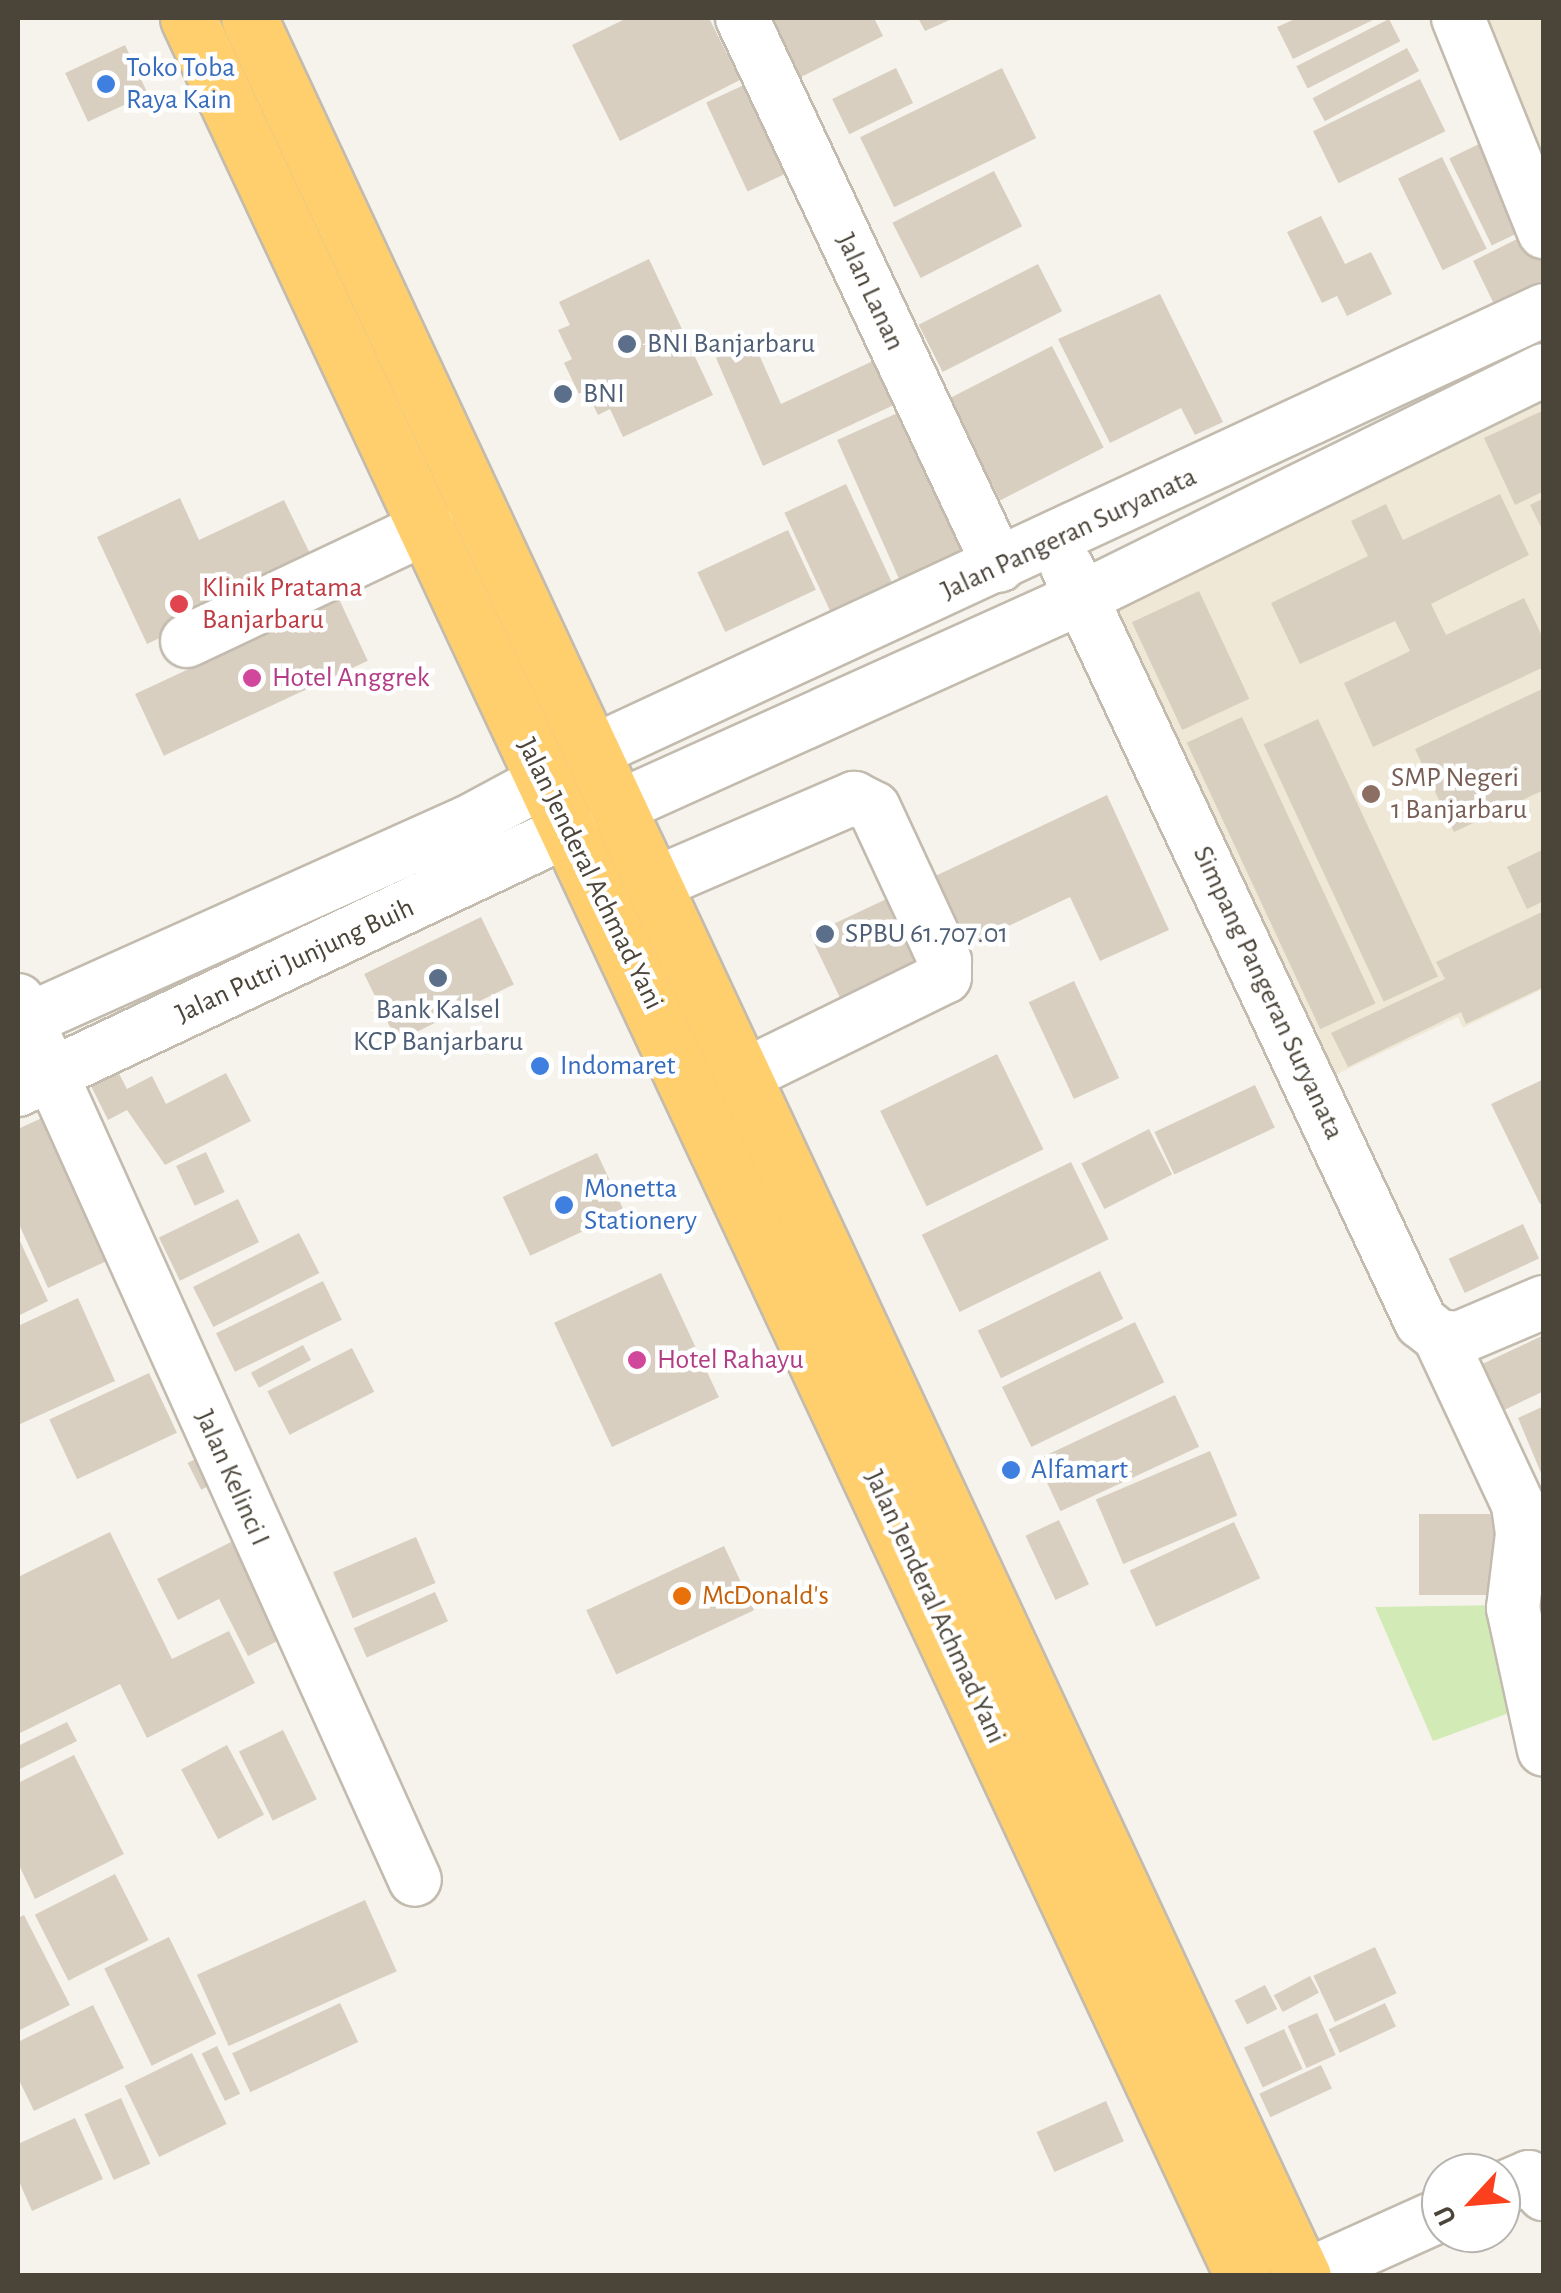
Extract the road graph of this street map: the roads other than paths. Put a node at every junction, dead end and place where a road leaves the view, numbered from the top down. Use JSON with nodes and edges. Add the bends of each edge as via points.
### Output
{"nodes":[{"id":1,"x":188,"y":18,"type":"edge"},
{"id":2,"x":250,"y":18,"type":"edge"},
{"id":3,"x":742,"y":18,"type":"edge"},
{"id":4,"x":1458,"y":18,"type":"edge"},
{"id":5,"x":1544,"y":232,"type":"edge"},
{"id":6,"x":1544,"y":310,"type":"edge"},
{"id":7,"x":1544,"y":370,"type":"edge"},
{"id":8,"x":428,"y":527,"type":"junction"},
{"id":9,"x":1054,"y":542,"type":"junction"},
{"id":10,"x":999,"y":566,"type":"junction"},
{"id":11,"x":1082,"y":598,"type":"junction"},
{"id":12,"x":187,"y":641,"type":"dead end"},
{"id":13,"x":592,"y":752,"type":"junction"},
{"id":14,"x":544,"y":781,"type":"junction"},
{"id":15,"x":594,"y":818,"type":"junction"},
{"id":16,"x":654,"y":884,"type":"junction"},
{"id":17,"x":21,"y":1014,"type":"edge"},
{"id":18,"x":745,"y":1076,"type":"junction"},
{"id":19,"x":36,"y":1083,"type":"edge"},
{"id":20,"x":1544,"y":1302,"type":"edge"},
{"id":21,"x":1439,"y":1336,"type":"junction"},
{"id":22,"x":974,"y":1628,"type":"junction"},
{"id":23,"x":1544,"y":1750,"type":"edge"},
{"id":24,"x":415,"y":1880,"type":"dead end"},
{"id":25,"x":1167,"y":1980,"type":"junction"},
{"id":26,"x":1120,"y":2005,"type":"junction"},
{"id":27,"x":1521,"y":2180,"type":"edge"},
{"id":28,"x":1544,"y":2194,"type":"edge"},
{"id":29,"x":1421,"y":2224,"type":"edge"},
{"id":30,"x":1243,"y":2276,"type":"edge"},
{"id":31,"x":1304,"y":2276,"type":"edge"}],
"edges":[{"from":1,"to":8,"type":"highway","name":"Jalan Jenderal Achmad Yani"},
{"from":2,"to":13,"type":"highway","name":"Jalan Jenderal Achmad Yani"},
{"from":3,"to":10,"type":"street","name":"Jalan Lanan"},
{"from":4,"to":5,"type":"street"},
{"from":6,"to":9,"type":"street","name":"Jalan Pangeran Suryanata"},
{"from":7,"to":11,"type":"street"},
{"from":8,"to":12,"type":"street"},
{"from":8,"to":14,"type":"highway","name":"Jalan Jenderal Achmad Yani"},
{"from":9,"to":10,"type":"street","name":"Jalan Pangeran Suryanata"},
{"from":9,"to":11,"type":"street","name":"Simpang Pangeran Suryanata"},
{"from":10,"to":13,"type":"street","name":"Jalan Pangeran Suryanata"},
{"from":11,"to":15,"type":"street"},
{"from":11,"to":21,"type":"street","name":"Simpang Pangeran Suryanata","via":[[1421,1322]]},
{"from":13,"to":15,"type":"highway","name":"Jalan Jenderal Achmad Yani"},
{"from":14,"to":15,"type":"highway","name":"Jalan Jenderal Achmad Yani"},
{"from":14,"to":17,"type":"street","name":"Jalan Putri Junjung Buih","via":[[468,822]]},
{"from":15,"to":16,"type":"highway","name":"Jalan Jenderal Achmad Yani"},
{"from":15,"to":19,"type":"street","name":"Jalan Putri Junjung Buih"},
{"from":15,"to":22,"type":"highway","name":"Jalan Jenderal Achmad Yani"},
{"from":16,"to":18,"type":"highway","name":"Jalan Jenderal Achmad Yani"},
{"from":16,"to":18,"type":"street","via":[[854,798],[874,808],[945,961],[945,977]]},
{"from":17,"to":19,"type":"street","name":"Jalan Kelinci I"},
{"from":18,"to":22,"type":"highway","name":"Jalan Jenderal Achmad Yani"},
{"from":19,"to":24,"type":"street","name":"Jalan Kelinci I"},
{"from":20,"to":21,"type":"street","via":[[1480,1331]]},
{"from":21,"to":23,"type":"street","name":"Simpang Pangeran Suryanata","via":[[1518,1505],[1522,1534],[1513,1608]]},
{"from":22,"to":25,"type":"highway","name":"Jalan Jenderal Achmad Yani"},
{"from":22,"to":26,"type":"highway","name":"Jalan Jenderal Achmad Yani"},
{"from":25,"to":26,"type":"highway"},
{"from":25,"to":31,"type":"highway","name":"Jalan Jenderal Achmad Yani"},
{"from":26,"to":30,"type":"highway","name":"Jalan Jenderal Achmad Yani"},
{"from":27,"to":28,"type":"street","via":[[1529,2177]]},
{"from":29,"to":31,"type":"street"}]}
